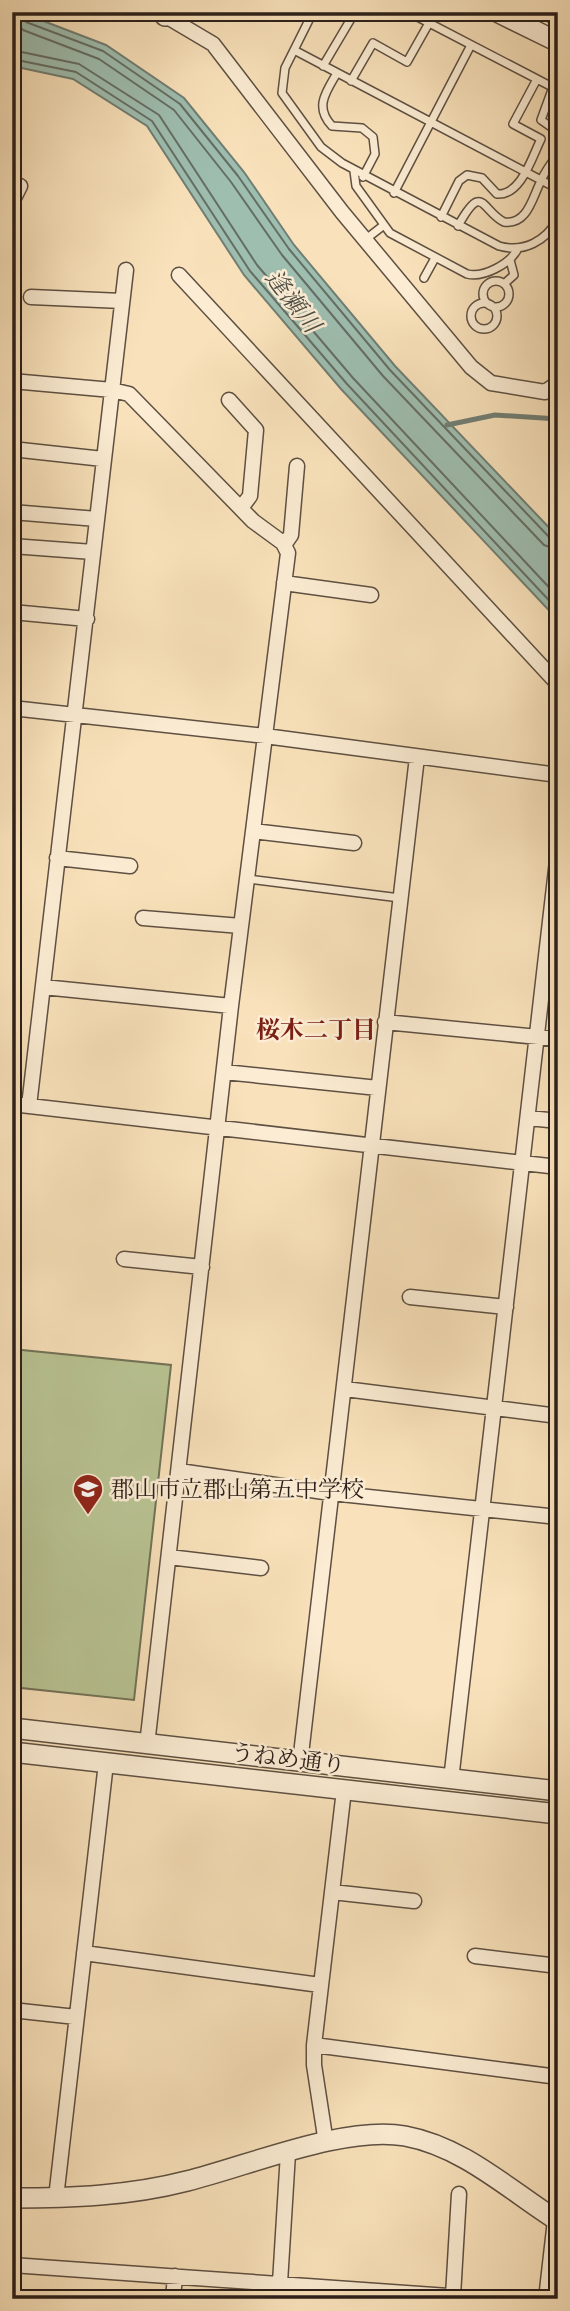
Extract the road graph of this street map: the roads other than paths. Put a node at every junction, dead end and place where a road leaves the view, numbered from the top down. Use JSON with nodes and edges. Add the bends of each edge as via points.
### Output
{"nodes":[{"id":1,"x":313,"y":12,"type":"edge"},
{"id":2,"x":355,"y":12,"type":"edge"},
{"id":3,"x":408,"y":12,"type":"edge"},
{"id":4,"x":497,"y":12,"type":"edge"},
{"id":5,"x":164,"y":13,"type":"edge"},
{"id":6,"x":555,"y":14,"type":"edge"},
{"id":7,"x":429,"y":23,"type":"junction"},
{"id":8,"x":552,"y":39,"type":"edge"},
{"id":9,"x":471,"y":45,"type":"junction"},
{"id":10,"x":294,"y":50,"type":"junction"},
{"id":11,"x":323,"y":66,"type":"junction"},
{"id":12,"x":337,"y":73,"type":"junction"},
{"id":13,"x":537,"y":79,"type":"junction"},
{"id":14,"x":351,"y":81,"type":"junction"},
{"id":15,"x":555,"y":88,"type":"edge"},
{"id":16,"x":431,"y":123,"type":"junction"},
{"id":17,"x":558,"y":132,"type":"edge"},
{"id":18,"x":558,"y":153,"type":"edge"},
{"id":19,"x":354,"y":171,"type":"junction"},
{"id":20,"x":524,"y":172,"type":"junction"},
{"id":21,"x":363,"y":177,"type":"junction"},
{"id":22,"x":541,"y":180,"type":"junction"},
{"id":23,"x":20,"y":186,"type":"dead end"},
{"id":24,"x":558,"y":189,"type":"edge"},
{"id":25,"x":394,"y":193,"type":"junction"},
{"id":26,"x":12,"y":201,"type":"edge"},
{"id":27,"x":441,"y":217,"type":"junction"},
{"id":28,"x":558,"y":219,"type":"edge"},
{"id":29,"x":384,"y":225,"type":"junction"},
{"id":30,"x":458,"y":226,"type":"junction"},
{"id":31,"x":365,"y":240,"type":"junction"},
{"id":32,"x":518,"y":248,"type":"junction"},
{"id":33,"x":435,"y":258,"type":"junction"},
{"id":34,"x":510,"y":260,"type":"junction"},
{"id":35,"x":126,"y":270,"type":"dead end"},
{"id":36,"x":180,"y":275,"type":"dead end"},
{"id":37,"x":424,"y":278,"type":"dead end"},
{"id":38,"x":504,"y":284,"type":"junction"},
{"id":39,"x":31,"y":297,"type":"dead end"},
{"id":40,"x":122,"y":301,"type":"junction"},
{"id":41,"x":12,"y":380,"type":"edge"},
{"id":42,"x":558,"y":383,"type":"edge"},
{"id":43,"x":112,"y":390,"type":"junction"},
{"id":44,"x":229,"y":400,"type":"dead end"},
{"id":45,"x":12,"y":449,"type":"edge"},
{"id":46,"x":103,"y":459,"type":"junction"},
{"id":47,"x":298,"y":466,"type":"dead end"},
{"id":48,"x":241,"y":508,"type":"junction"},
{"id":49,"x":12,"y":512,"type":"edge"},
{"id":50,"x":97,"y":519,"type":"junction"},
{"id":51,"x":12,"y":545,"type":"edge"},
{"id":52,"x":284,"y":545,"type":"junction"},
{"id":53,"x":93,"y":552,"type":"junction"},
{"id":54,"x":284,"y":583,"type":"junction"},
{"id":55,"x":371,"y":595,"type":"dead end"},
{"id":56,"x":12,"y":612,"type":"edge"},
{"id":57,"x":87,"y":620,"type":"junction"},
{"id":58,"x":558,"y":684,"type":"edge"},
{"id":59,"x":12,"y":708,"type":"edge"},
{"id":60,"x":75,"y":714,"type":"junction"},
{"id":61,"x":265,"y":736,"type":"junction"},
{"id":62,"x":416,"y":757,"type":"junction"},
{"id":63,"x":558,"y":775,"type":"edge"},
{"id":64,"x":253,"y":831,"type":"junction"},
{"id":65,"x":354,"y":843,"type":"dead end"},
{"id":66,"x":558,"y":852,"type":"edge"},
{"id":67,"x":57,"y":858,"type":"junction"},
{"id":68,"x":130,"y":866,"type":"dead end"},
{"id":69,"x":247,"y":879,"type":"junction"},
{"id":70,"x":400,"y":898,"type":"junction"},
{"id":71,"x":143,"y":918,"type":"dead end"},
{"id":72,"x":241,"y":926,"type":"junction"},
{"id":73,"x":552,"y":962,"type":"edge"},
{"id":74,"x":43,"y":987,"type":"junction"},
{"id":75,"x":231,"y":1006,"type":"junction"},
{"id":76,"x":385,"y":1022,"type":"junction"},
{"id":77,"x":538,"y":1037,"type":"junction"},
{"id":78,"x":558,"y":1040,"type":"edge"},
{"id":79,"x":225,"y":1072,"type":"junction"},
{"id":80,"x":377,"y":1088,"type":"junction"},
{"id":81,"x":12,"y":1104,"type":"edge"},
{"id":82,"x":29,"y":1106,"type":"junction"},
{"id":83,"x":529,"y":1118,"type":"junction"},
{"id":84,"x":558,"y":1121,"type":"edge"},
{"id":85,"x":219,"y":1128,"type":"junction"},
{"id":86,"x":371,"y":1146,"type":"junction"},
{"id":87,"x":524,"y":1163,"type":"junction"},
{"id":88,"x":558,"y":1167,"type":"edge"},
{"id":89,"x":124,"y":1259,"type":"dead end"},
{"id":90,"x":202,"y":1267,"type":"junction"},
{"id":91,"x":410,"y":1297,"type":"dead end"},
{"id":92,"x":506,"y":1307,"type":"junction"},
{"id":93,"x":345,"y":1390,"type":"junction"},
{"id":94,"x":494,"y":1408,"type":"junction"},
{"id":95,"x":558,"y":1416,"type":"edge"},
{"id":96,"x":179,"y":1471,"type":"junction"},
{"id":97,"x":331,"y":1493,"type":"junction"},
{"id":98,"x":483,"y":1508,"type":"junction"},
{"id":99,"x":558,"y":1517,"type":"edge"},
{"id":100,"x":169,"y":1557,"type":"junction"},
{"id":101,"x":261,"y":1568,"type":"dead end"},
{"id":102,"x":12,"y":1728,"type":"edge"},
{"id":103,"x":147,"y":1745,"type":"junction"},
{"id":104,"x":12,"y":1752,"type":"edge"},
{"id":105,"x":106,"y":1763,"type":"junction"},
{"id":106,"x":300,"y":1763,"type":"junction"},
{"id":107,"x":451,"y":1780,"type":"junction"},
{"id":108,"x":344,"y":1790,"type":"junction"},
{"id":109,"x":558,"y":1791,"type":"edge"},
{"id":110,"x":558,"y":1814,"type":"edge"},
{"id":111,"x":332,"y":1892,"type":"junction"},
{"id":112,"x":414,"y":1901,"type":"dead end"},
{"id":113,"x":83,"y":1953,"type":"junction"},
{"id":114,"x":475,"y":1956,"type":"dead end"},
{"id":115,"x":558,"y":1966,"type":"edge"},
{"id":116,"x":320,"y":1985,"type":"junction"},
{"id":117,"x":12,"y":2010,"type":"edge"},
{"id":118,"x":76,"y":2017,"type":"junction"},
{"id":119,"x":314,"y":2045,"type":"junction"},
{"id":120,"x":558,"y":2077,"type":"edge"},
{"id":121,"x":326,"y":2143,"type":"junction"},
{"id":122,"x":288,"y":2153,"type":"junction"},
{"id":123,"x":459,"y":2194,"type":"dead end"},
{"id":124,"x":558,"y":2194,"type":"edge"},
{"id":125,"x":12,"y":2198,"type":"edge"},
{"id":126,"x":56,"y":2198,"type":"junction"},
{"id":127,"x":556,"y":2221,"type":"edge"},
{"id":128,"x":12,"y":2264,"type":"edge"},
{"id":129,"x":175,"y":2276,"type":"junction"},
{"id":130,"x":280,"y":2284,"type":"junction"},
{"id":131,"x":453,"y":2296,"type":"junction"},
{"id":132,"x":173,"y":2299,"type":"edge"},
{"id":133,"x":279,"y":2299,"type":"edge"},
{"id":134,"x":491,"y":2299,"type":"edge"},
{"id":135,"x":546,"y":2299,"type":"edge"}],
"edges":[{"from":1,"to":10,"type":"lane"},
{"from":2,"to":11,"type":"lane"},
{"from":3,"to":7,"type":"lane"},
{"from":4,"to":8,"type":"street"},
{"from":5,"to":31,"type":"street","via":[[213,44]]},
{"from":6,"to":8,"type":"street"},
{"from":7,"to":9,"type":"lane"},
{"from":7,"to":14,"type":"lane","via":[[407,62],[373,43]]},
{"from":9,"to":13,"type":"lane"},
{"from":9,"to":16,"type":"lane"},
{"from":10,"to":11,"type":"lane"},
{"from":10,"to":19,"type":"lane","via":[[284,75],[285,100],[321,147]]},
{"from":11,"to":12,"type":"lane"},
{"from":12,"to":14,"type":"lane"},
{"from":12,"to":21,"type":"lane","via":[[322,99],[323,114],[332,126],[362,128],[373,137],[375,154]]},
{"from":13,"to":15,"type":"lane"},
{"from":13,"to":20,"type":"lane","via":[[513,124],[541,139]]},
{"from":14,"to":16,"type":"lane"},
{"from":15,"to":17,"type":"lane","via":[[541,120]]},
{"from":16,"to":20,"type":"lane"},
{"from":16,"to":25,"type":"lane"},
{"from":18,"to":22,"type":"lane"},
{"from":19,"to":21,"type":"lane"},
{"from":19,"to":29,"type":"lane","via":[[356,186]]},
{"from":20,"to":22,"type":"lane"},
{"from":20,"to":27,"type":"lane","via":[[517,186],[501,195],[480,176],[464,176]]},
{"from":21,"to":25,"type":"lane"},
{"from":22,"to":24,"type":"lane"},
{"from":22,"to":30,"type":"lane","via":[[527,211],[517,221],[504,222],[488,205],[476,203]]},
{"from":23,"to":26,"type":"street"},
{"from":25,"to":27,"type":"lane"},
{"from":27,"to":30,"type":"lane"},
{"from":28,"to":32,"type":"lane","via":[[546,235]]},
{"from":29,"to":31,"type":"lane"},
{"from":29,"to":33,"type":"lane","via":[[396,238]]},
{"from":30,"to":32,"type":"lane","via":[[490,243]]},
{"from":31,"to":42,"type":"street","via":[[471,367],[491,383],[545,392]]},
{"from":32,"to":34,"type":"lane"},
{"from":33,"to":34,"type":"lane","via":[[471,276]]},
{"from":33,"to":37,"type":"lane"},
{"from":34,"to":38,"type":"lane","via":[[514,275]]},
{"from":35,"to":40,"type":"street"},
{"from":36,"to":58,"type":"street"},
{"from":38,"to":38,"type":"lane","via":[[507,300],[502,306],[489,305],[484,299],[485,287],[492,282]]},
{"from":39,"to":40,"type":"street"},
{"from":40,"to":43,"type":"street"},
{"from":41,"to":43,"type":"street"},
{"from":43,"to":46,"type":"street"},
{"from":43,"to":48,"type":"street","via":[[129,394]]},
{"from":44,"to":48,"type":"street","via":[[256,430],[250,496]]},
{"from":45,"to":46,"type":"street"},
{"from":46,"to":50,"type":"street"},
{"from":47,"to":52,"type":"street","via":[[290,534]]},
{"from":48,"to":52,"type":"street"},
{"from":49,"to":50,"type":"street"},
{"from":50,"to":53,"type":"street"},
{"from":51,"to":53,"type":"street"},
{"from":52,"to":54,"type":"street","via":[[288,557]]},
{"from":53,"to":57,"type":"street"},
{"from":54,"to":55,"type":"street"},
{"from":54,"to":61,"type":"street"},
{"from":56,"to":57,"type":"street"},
{"from":57,"to":60,"type":"street"},
{"from":59,"to":60,"type":"street"},
{"from":60,"to":61,"type":"street"},
{"from":60,"to":67,"type":"street"},
{"from":61,"to":62,"type":"street"},
{"from":61,"to":64,"type":"street"},
{"from":62,"to":63,"type":"street"},
{"from":62,"to":70,"type":"street"},
{"from":64,"to":65,"type":"street"},
{"from":64,"to":69,"type":"street"},
{"from":66,"to":73,"type":"street"},
{"from":67,"to":68,"type":"street"},
{"from":67,"to":74,"type":"street"},
{"from":69,"to":70,"type":"lane"},
{"from":69,"to":72,"type":"street"},
{"from":70,"to":76,"type":"street"},
{"from":71,"to":72,"type":"street"},
{"from":72,"to":75,"type":"street"},
{"from":73,"to":77,"type":"street"},
{"from":74,"to":75,"type":"street"},
{"from":74,"to":82,"type":"street"},
{"from":75,"to":79,"type":"street"},
{"from":76,"to":77,"type":"street"},
{"from":76,"to":80,"type":"street"},
{"from":77,"to":78,"type":"street"},
{"from":77,"to":83,"type":"street"},
{"from":79,"to":80,"type":"street"},
{"from":79,"to":85,"type":"street"},
{"from":80,"to":86,"type":"street"},
{"from":81,"to":82,"type":"street"},
{"from":82,"to":85,"type":"street"},
{"from":83,"to":84,"type":"street"},
{"from":83,"to":87,"type":"street"},
{"from":85,"to":86,"type":"street"},
{"from":85,"to":90,"type":"street"},
{"from":86,"to":87,"type":"street"},
{"from":86,"to":93,"type":"street"},
{"from":87,"to":88,"type":"street"},
{"from":87,"to":92,"type":"street"},
{"from":89,"to":90,"type":"street"},
{"from":90,"to":96,"type":"street"},
{"from":91,"to":92,"type":"street"},
{"from":92,"to":94,"type":"street"},
{"from":93,"to":94,"type":"street"},
{"from":93,"to":97,"type":"street"},
{"from":94,"to":95,"type":"street"},
{"from":94,"to":98,"type":"street"},
{"from":96,"to":97,"type":"street"},
{"from":96,"to":100,"type":"street"},
{"from":97,"to":98,"type":"street"},
{"from":97,"to":106,"type":"street"},
{"from":98,"to":99,"type":"street"},
{"from":98,"to":107,"type":"street"},
{"from":100,"to":101,"type":"street"},
{"from":100,"to":103,"type":"street"},
{"from":102,"to":103,"type":"street","name":"うねめ通り"},
{"from":103,"to":106,"type":"street","name":"うねめ通り"},
{"from":104,"to":105,"type":"street","name":"うねめ通り"},
{"from":105,"to":108,"type":"street","name":"うねめ通り"},
{"from":105,"to":113,"type":"street"},
{"from":106,"to":107,"type":"street","name":"うねめ通り"},
{"from":107,"to":109,"type":"street","name":"うねめ通り"},
{"from":108,"to":110,"type":"street","name":"うねめ通り"},
{"from":108,"to":111,"type":"street"},
{"from":111,"to":112,"type":"street"},
{"from":111,"to":116,"type":"street"},
{"from":113,"to":116,"type":"street"},
{"from":113,"to":118,"type":"street"},
{"from":114,"to":115,"type":"street"},
{"from":116,"to":119,"type":"street"},
{"from":117,"to":118,"type":"street"},
{"from":118,"to":126,"type":"street"},
{"from":119,"to":120,"type":"street"},
{"from":119,"to":121,"type":"street"},
{"from":121,"to":122,"type":"street"},
{"from":121,"to":127,"type":"street","via":[[385,2134],[440,2147],[471,2162]]},
{"from":122,"to":126,"type":"street","via":[[184,2182],[92,2198]]},
{"from":122,"to":130,"type":"street"},
{"from":123,"to":131,"type":"street"},
{"from":124,"to":127,"type":"street"},
{"from":125,"to":126,"type":"street"},
{"from":127,"to":135,"type":"street"},
{"from":128,"to":129,"type":"street"},
{"from":129,"to":130,"type":"street"},
{"from":129,"to":132,"type":"street"},
{"from":130,"to":131,"type":"street"},
{"from":130,"to":133,"type":"street"},
{"from":131,"to":134,"type":"street"}]}
